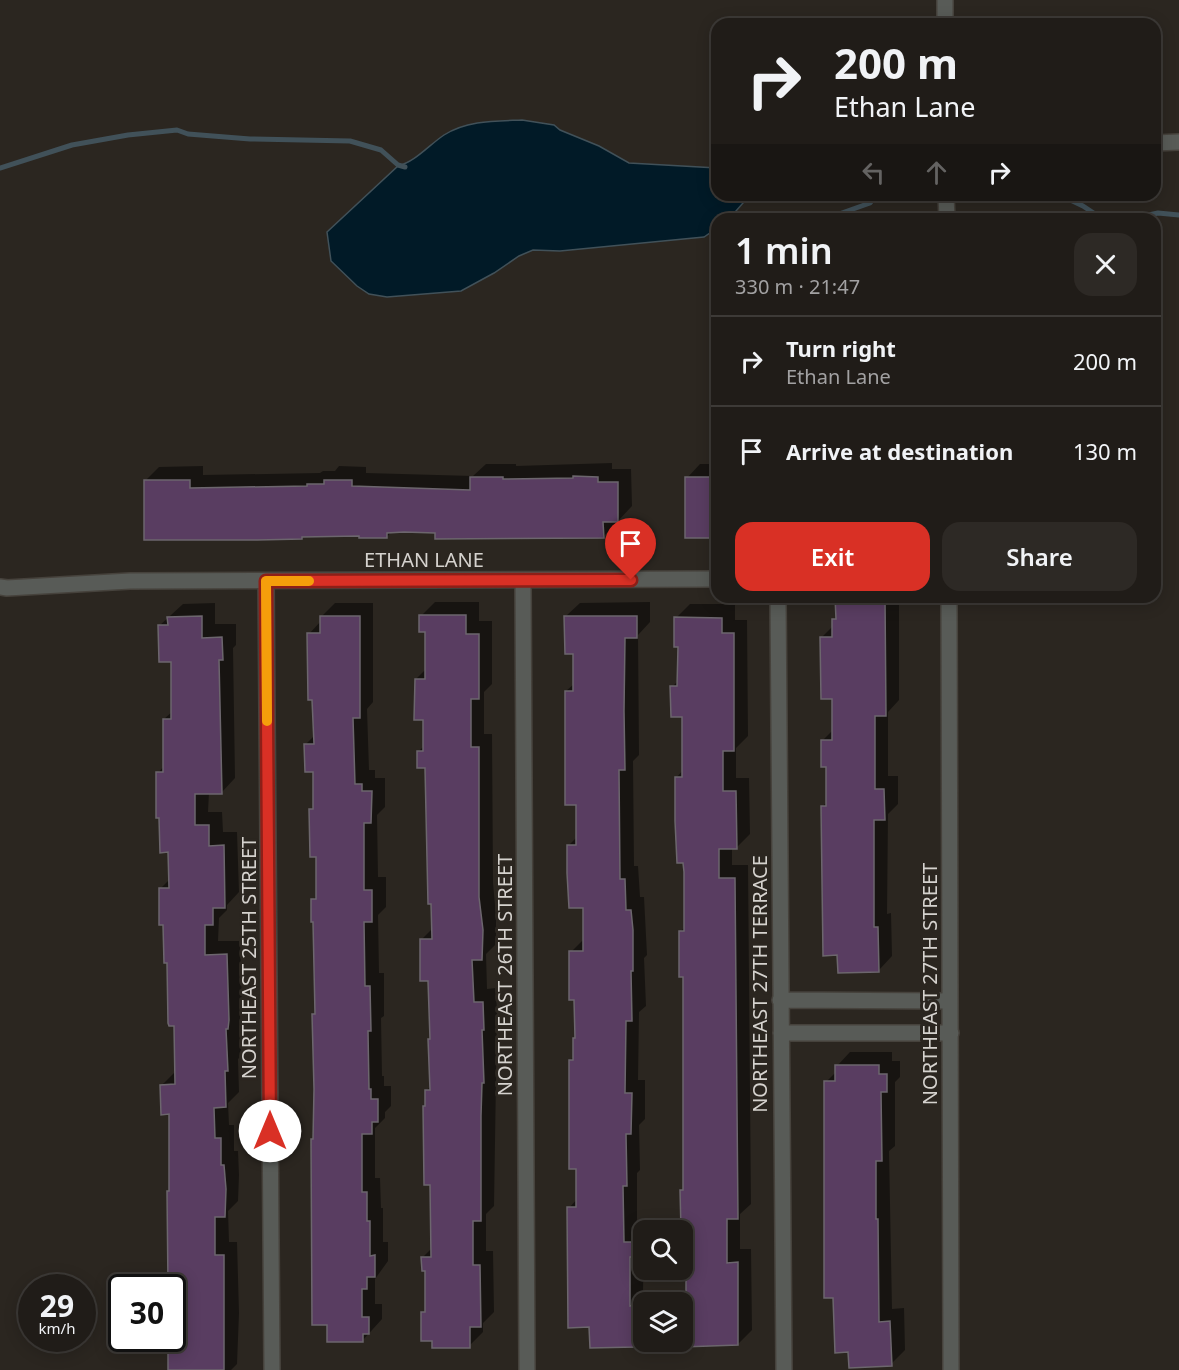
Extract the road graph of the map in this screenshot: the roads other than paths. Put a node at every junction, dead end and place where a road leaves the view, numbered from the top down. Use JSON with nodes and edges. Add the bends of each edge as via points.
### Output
{"nodes":[{"id":1,"x":945,"y":0,"type":"edge"},
{"id":2,"x":945,"y":18,"type":"edge"},
{"id":3,"x":1179,"y":142,"type":"edge"},
{"id":4,"x":1161,"y":143,"type":"edge"},
{"id":5,"x":711,"y":579,"type":"edge"},
{"id":6,"x":523,"y":580,"type":"junction"},
{"id":7,"x":266,"y":581,"type":"junction"},
{"id":8,"x":0,"y":587,"type":"edge"},
{"id":9,"x":778,"y":603,"type":"edge"},
{"id":10,"x":949,"y":603,"type":"edge"},
{"id":11,"x":780,"y":1000,"type":"junction"},
{"id":12,"x":950,"y":1001,"type":"junction"},
{"id":13,"x":781,"y":1033,"type":"junction"},
{"id":14,"x":951,"y":1033,"type":"junction"},
{"id":15,"x":272,"y":1370,"type":"edge"},
{"id":16,"x":527,"y":1370,"type":"edge"},
{"id":17,"x":784,"y":1370,"type":"edge"},
{"id":18,"x":951,"y":1370,"type":"edge"}],
"edges":[{"from":1,"to":2,"type":"street"},
{"from":3,"to":4,"type":"street"},
{"from":5,"to":6,"type":"street","name":"ETHAN LANE"},
{"from":6,"to":7,"type":"street","name":"ETHAN LANE"},
{"from":6,"to":16,"type":"street","name":"NORTHEAST 26TH STREET"},
{"from":7,"to":8,"type":"street","name":"ETHAN LANE","via":[[130,581]]},
{"from":7,"to":15,"type":"street","name":"NORTHEAST 25TH STREET"},
{"from":9,"to":11,"type":"street","name":"NORTHEAST 27TH TERRACE"},
{"from":10,"to":12,"type":"street","name":"NORTHEAST 27TH STREET"},
{"from":11,"to":12,"type":"street"},
{"from":11,"to":13,"type":"street","name":"NORTHEAST 27TH TERRACE"},
{"from":12,"to":14,"type":"street","name":"NORTHEAST 27TH STREET"},
{"from":13,"to":14,"type":"street"},
{"from":13,"to":17,"type":"street","name":"NORTHEAST 27TH TERRACE"},
{"from":14,"to":18,"type":"street","name":"NORTHEAST 27TH STREET"}]}
